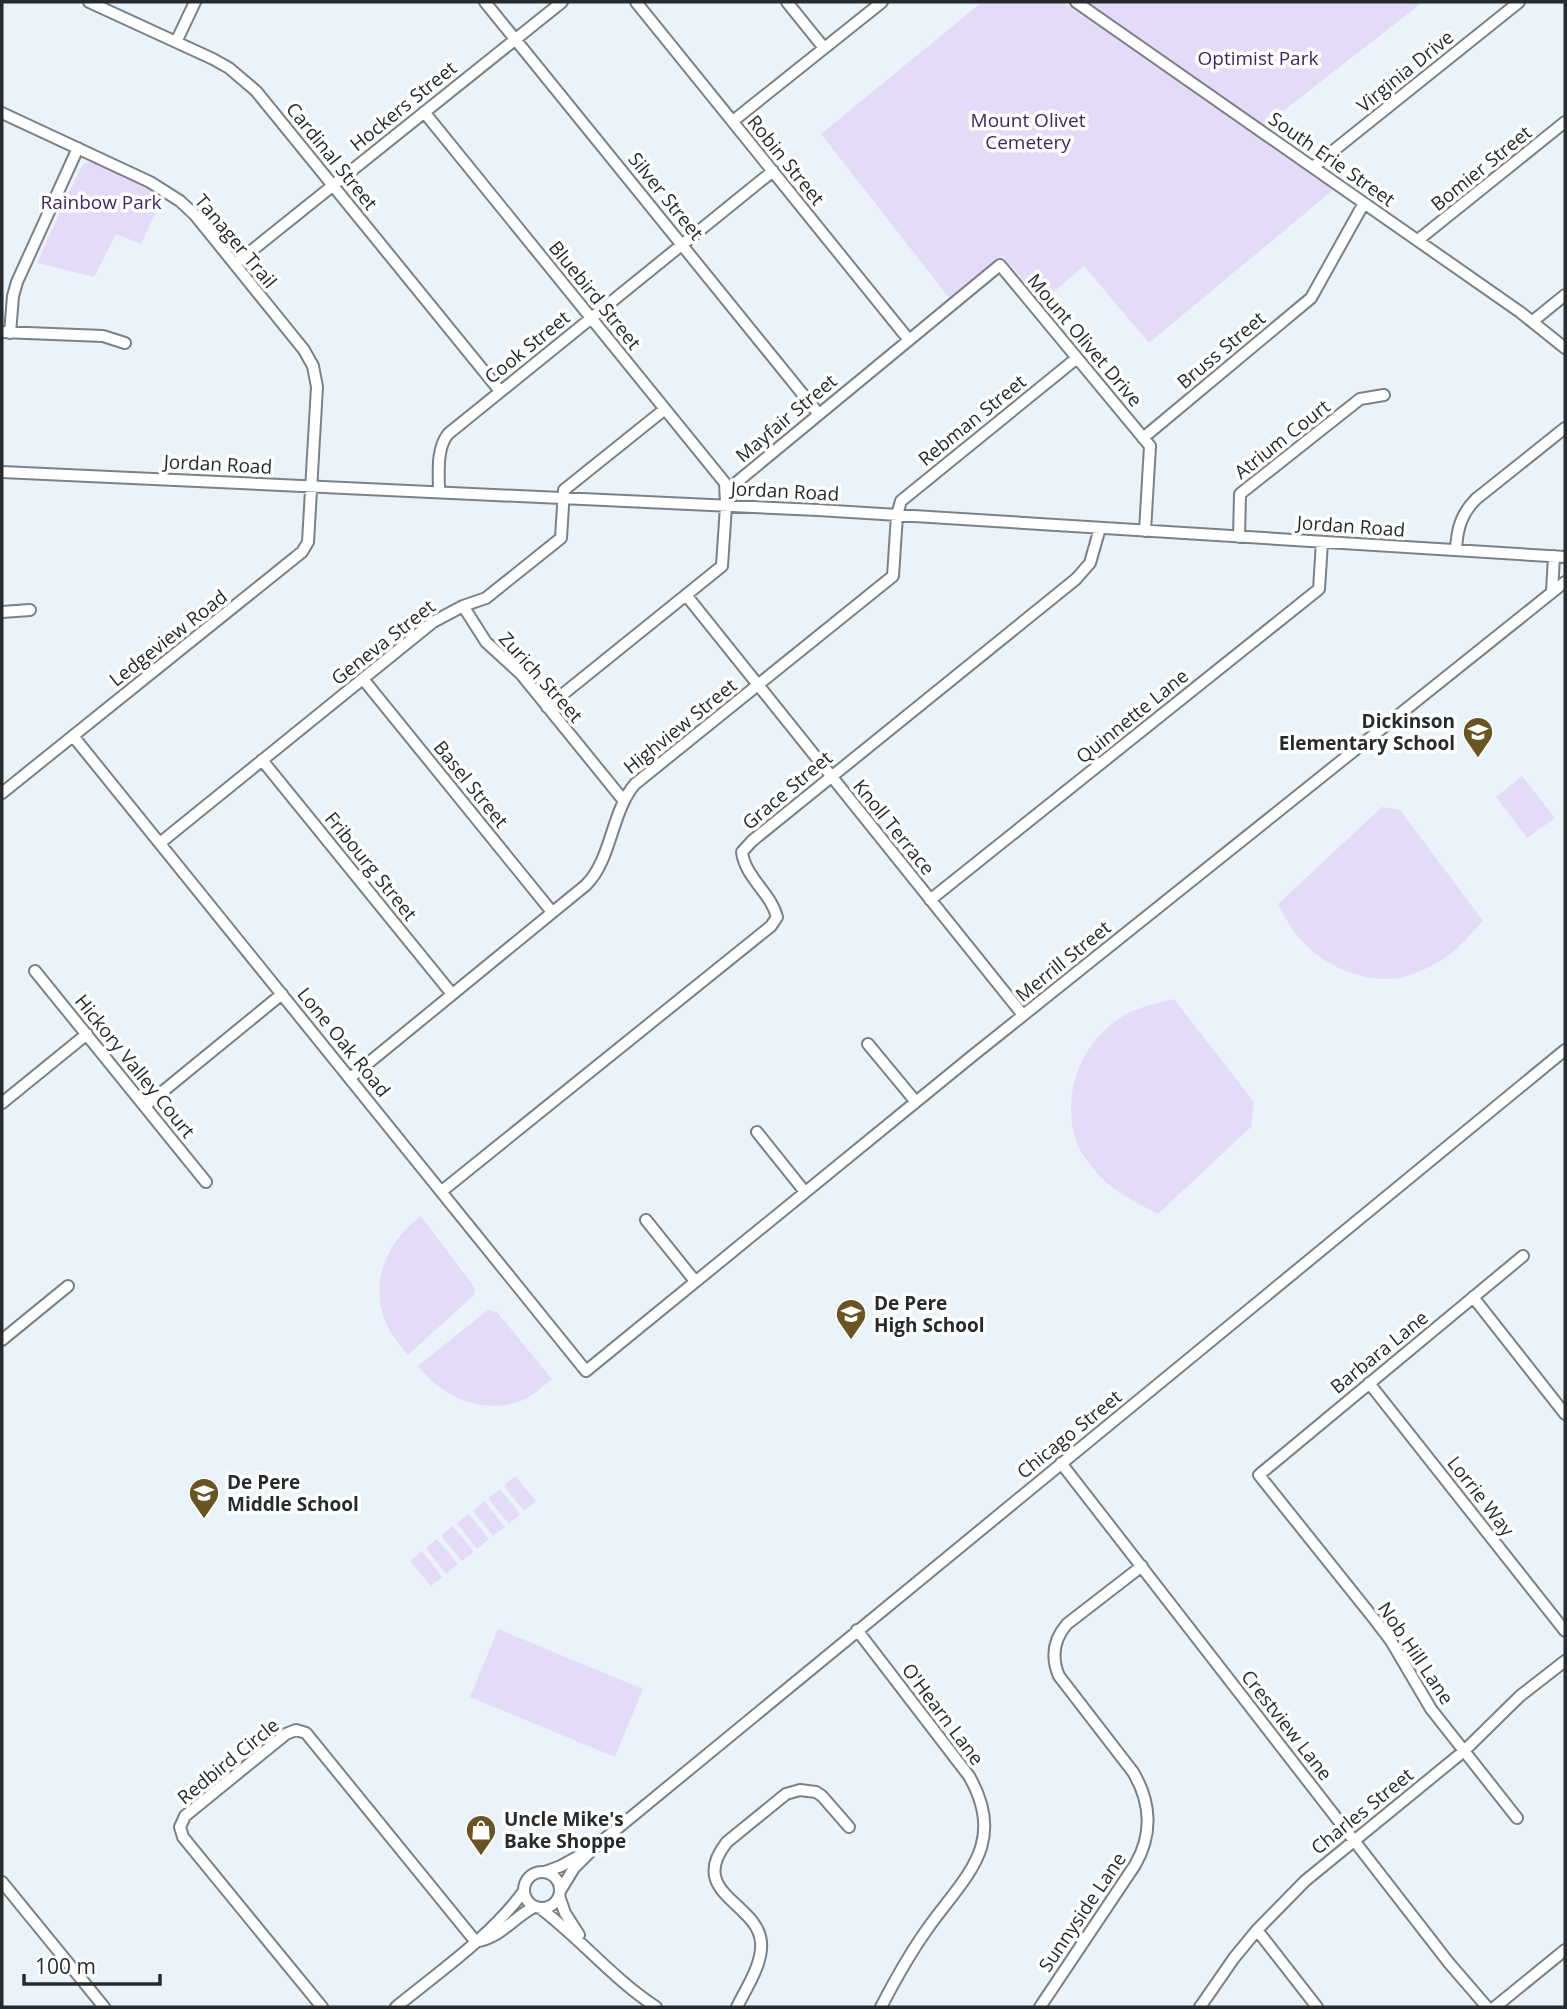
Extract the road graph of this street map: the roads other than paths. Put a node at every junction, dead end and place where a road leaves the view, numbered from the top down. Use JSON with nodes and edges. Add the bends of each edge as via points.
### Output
{"nodes":[{"id":1,"x":89,"y":2,"type":"edge"},
{"id":2,"x":195,"y":2,"type":"edge"},
{"id":3,"x":485,"y":2,"type":"edge"},
{"id":4,"x":562,"y":2,"type":"edge"},
{"id":5,"x":636,"y":2,"type":"edge"},
{"id":6,"x":787,"y":2,"type":"edge"},
{"id":7,"x":882,"y":2,"type":"edge"},
{"id":8,"x":1076,"y":2,"type":"edge"},
{"id":9,"x":1519,"y":2,"type":"edge"},
{"id":10,"x":515,"y":39,"type":"junction"},
{"id":11,"x":176,"y":42,"type":"junction"},
{"id":12,"x":824,"y":48,"type":"junction"},
{"id":13,"x":424,"y":112,"type":"junction"},
{"id":14,"x":2,"y":113,"type":"edge"},
{"id":15,"x":733,"y":121,"type":"junction"},
{"id":16,"x":1565,"y":122,"type":"edge"},
{"id":17,"x":78,"y":148,"type":"junction"},
{"id":18,"x":1313,"y":167,"type":"junction"},
{"id":19,"x":773,"y":171,"type":"junction"},
{"id":20,"x":333,"y":185,"type":"junction"},
{"id":21,"x":1364,"y":203,"type":"junction"},
{"id":22,"x":1418,"y":240,"type":"junction"},
{"id":23,"x":682,"y":244,"type":"junction"},
{"id":24,"x":234,"y":264,"type":"junction"},
{"id":25,"x":1000,"y":265,"type":"joint"},
{"id":26,"x":1565,"y":295,"type":"edge"},
{"id":27,"x":591,"y":318,"type":"junction"},
{"id":28,"x":1533,"y":321,"type":"junction"},
{"id":29,"x":6,"y":332,"type":"edge"},
{"id":30,"x":909,"y":340,"type":"junction"},
{"id":31,"x":125,"y":343,"type":"dead end"},
{"id":32,"x":1565,"y":348,"type":"edge"},
{"id":33,"x":1077,"y":358,"type":"junction"},
{"id":34,"x":500,"y":391,"type":"junction"},
{"id":35,"x":1384,"y":395,"type":"dead end"},
{"id":36,"x":665,"y":409,"type":"junction"},
{"id":37,"x":818,"y":413,"type":"junction"},
{"id":38,"x":1565,"y":428,"type":"edge"},
{"id":39,"x":1143,"y":438,"type":"junction"},
{"id":40,"x":2,"y":472,"type":"edge"},
{"id":41,"x":312,"y":486,"type":"junction"},
{"id":42,"x":439,"y":492,"type":"junction"},
{"id":43,"x":562,"y":499,"type":"junction"},
{"id":44,"x":726,"y":506,"type":"junction"},
{"id":45,"x":897,"y":515,"type":"junction"},
{"id":46,"x":1100,"y":528,"type":"junction"},
{"id":47,"x":1145,"y":531,"type":"junction"},
{"id":48,"x":1239,"y":537,"type":"junction"},
{"id":49,"x":1322,"y":542,"type":"junction"},
{"id":50,"x":1456,"y":550,"type":"junction"},
{"id":51,"x":1559,"y":557,"type":"edge"},
{"id":52,"x":1565,"y":582,"type":"edge"},
{"id":53,"x":1552,"y":592,"type":"junction"},
{"id":54,"x":686,"y":595,"type":"junction"},
{"id":55,"x":463,"y":606,"type":"junction"},
{"id":56,"x":30,"y":610,"type":"dead end"},
{"id":57,"x":2,"y":612,"type":"edge"},
{"id":58,"x":363,"y":679,"type":"junction"},
{"id":59,"x":758,"y":685,"type":"junction"},
{"id":60,"x":547,"y":707,"type":"junction"},
{"id":61,"x":73,"y":736,"type":"junction"},
{"id":62,"x":262,"y":760,"type":"junction"},
{"id":63,"x":831,"y":776,"type":"junction"},
{"id":64,"x":2,"y":793,"type":"edge"},
{"id":65,"x":624,"y":801,"type":"junction"},
{"id":66,"x":160,"y":843,"type":"junction"},
{"id":67,"x":930,"y":900,"type":"junction"},
{"id":68,"x":552,"y":912,"type":"junction"},
{"id":69,"x":36,"y":971,"type":"dead end"},
{"id":70,"x":282,"y":994,"type":"junction"},
{"id":71,"x":452,"y":994,"type":"junction"},
{"id":72,"x":1023,"y":1015,"type":"junction"},
{"id":73,"x":87,"y":1034,"type":"junction"},
{"id":74,"x":868,"y":1044,"type":"dead end"},
{"id":75,"x":1565,"y":1050,"type":"edge"},
{"id":76,"x":350,"y":1078,"type":"junction"},
{"id":77,"x":916,"y":1102,"type":"junction"},
{"id":78,"x":2,"y":1103,"type":"edge"},
{"id":79,"x":145,"y":1106,"type":"junction"},
{"id":80,"x":757,"y":1132,"type":"dead end"},
{"id":81,"x":206,"y":1182,"type":"dead end"},
{"id":82,"x":442,"y":1191,"type":"junction"},
{"id":83,"x":806,"y":1192,"type":"junction"},
{"id":84,"x":646,"y":1220,"type":"dead end"},
{"id":85,"x":1523,"y":1256,"type":"dead end"},
{"id":86,"x":695,"y":1281,"type":"junction"},
{"id":87,"x":68,"y":1286,"type":"dead end"},
{"id":88,"x":1473,"y":1297,"type":"junction"},
{"id":89,"x":2,"y":1340,"type":"edge"},
{"id":90,"x":586,"y":1371,"type":"joint"},
{"id":91,"x":1369,"y":1383,"type":"junction"},
{"id":92,"x":1565,"y":1414,"type":"edge"},
{"id":93,"x":1061,"y":1463,"type":"junction"},
{"id":94,"x":1259,"y":1475,"type":"joint"},
{"id":95,"x":1142,"y":1566,"type":"junction"},
{"id":96,"x":857,"y":1630,"type":"junction"},
{"id":97,"x":1565,"y":1631,"type":"edge"},
{"id":98,"x":1565,"y":1661,"type":"edge"},
{"id":99,"x":1464,"y":1751,"type":"junction"},
{"id":100,"x":1517,"y":1818,"type":"dead end"},
{"id":101,"x":849,"y":1827,"type":"dead end"},
{"id":102,"x":1354,"y":1840,"type":"junction"},
{"id":103,"x":596,"y":1846,"type":"junction"},
{"id":104,"x":545,"y":1872,"type":"junction"},
{"id":105,"x":2,"y":1882,"type":"edge"},
{"id":106,"x":523,"y":1891,"type":"junction"},
{"id":107,"x":559,"y":1894,"type":"junction"},
{"id":108,"x":537,"y":1907,"type":"junction"},
{"id":109,"x":1257,"y":1930,"type":"junction"},
{"id":110,"x":476,"y":1942,"type":"junction"},
{"id":111,"x":589,"y":1949,"type":"junction"},
{"id":112,"x":1565,"y":1950,"type":"edge"},
{"id":113,"x":104,"y":2007,"type":"edge"},
{"id":114,"x":322,"y":2007,"type":"edge"},
{"id":115,"x":396,"y":2007,"type":"edge"},
{"id":116,"x":656,"y":2007,"type":"edge"},
{"id":117,"x":737,"y":2007,"type":"edge"},
{"id":118,"x":881,"y":2007,"type":"edge"},
{"id":119,"x":1040,"y":2007,"type":"edge"},
{"id":120,"x":1200,"y":2007,"type":"edge"},
{"id":121,"x":1317,"y":2007,"type":"edge"},
{"id":122,"x":1487,"y":2007,"type":"edge"},
{"id":123,"x":1495,"y":2007,"type":"edge"}],
"edges":[{"from":1,"to":11,"type":"street","name":"Cardinal Street"},
{"from":2,"to":11,"type":"street"},
{"from":3,"to":10,"type":"street","name":"Silver Street"},
{"from":4,"to":10,"type":"street","name":"Hockers Street"},
{"from":5,"to":15,"type":"street","name":"Robin Street"},
{"from":6,"to":12,"type":"street"},
{"from":7,"to":12,"type":"street"},
{"from":8,"to":18,"type":"street","name":"South Erie Street"},
{"from":9,"to":18,"type":"street","name":"Virginia Drive"},
{"from":10,"to":13,"type":"street","name":"Hockers Street"},
{"from":10,"to":23,"type":"street","name":"Silver Street"},
{"from":11,"to":20,"type":"street","name":"Cardinal Street","via":[[243,79]]},
{"from":12,"to":15,"type":"street"},
{"from":13,"to":20,"type":"street","name":"Hockers Street"},
{"from":13,"to":27,"type":"street","name":"Bluebird Street"},
{"from":14,"to":17,"type":"street","name":"Tanager Trail"},
{"from":15,"to":19,"type":"street","name":"Robin Street"},
{"from":16,"to":22,"type":"street","name":"Bomier Street"},
{"from":17,"to":24,"type":"street","name":"Tanager Trail","via":[[166,191],[195,215]]},
{"from":17,"to":29,"type":"street","via":[[17,282]]},
{"from":18,"to":21,"type":"street","name":"South Erie Street"},
{"from":19,"to":23,"type":"street","name":"Cook Street"},
{"from":19,"to":30,"type":"street","name":"Robin Street"},
{"from":20,"to":24,"type":"street","name":"Hockers Street"},
{"from":20,"to":34,"type":"street","name":"Cardinal Street"},
{"from":21,"to":22,"type":"street","name":"South Erie Street"},
{"from":21,"to":39,"type":"street","name":"Bruss Street","via":[[1311,298]]},
{"from":22,"to":28,"type":"street","name":"South Erie Street"},
{"from":23,"to":27,"type":"street","name":"Cook Street"},
{"from":23,"to":37,"type":"street","name":"Silver Street"},
{"from":24,"to":41,"type":"street","name":"Tanager Trail","via":[[313,366],[317,387]]},
{"from":25,"to":30,"type":"street","name":"Mayfair Street"},
{"from":25,"to":33,"type":"street","name":"Mount Olivet Drive"},
{"from":26,"to":28,"type":"street"},
{"from":27,"to":34,"type":"street","name":"Cook Street"},
{"from":27,"to":36,"type":"street","name":"Bluebird Street"},
{"from":28,"to":32,"type":"street","name":"South Erie Street"},
{"from":29,"to":31,"type":"street","via":[[103,336]]},
{"from":30,"to":37,"type":"street","name":"Mayfair Street"},
{"from":33,"to":39,"type":"street","name":"Mount Olivet Drive"},
{"from":33,"to":45,"type":"street","name":"Rebman Street","via":[[901,501]]},
{"from":34,"to":42,"type":"street","name":"Cook Street","via":[[443,440]]},
{"from":35,"to":48,"type":"street","name":"Atrium Court","via":[[1360,399],[1240,494]]},
{"from":36,"to":43,"type":"street","via":[[564,490]]},
{"from":36,"to":44,"type":"street","name":"Bluebird Street","via":[[725,483]]},
{"from":37,"to":44,"type":"street","name":"Mayfair Street","via":[[737,482]]},
{"from":38,"to":50,"type":"street","via":[[1468,507]]},
{"from":39,"to":47,"type":"street","via":[[1150,446]]},
{"from":40,"to":41,"type":"street","name":"Jordan Road"},
{"from":41,"to":42,"type":"street","name":"Jordan Road"},
{"from":41,"to":61,"type":"street","name":"Ledgeview Road","via":[[308,542],[302,552]]},
{"from":42,"to":43,"type":"street","name":"Jordan Road"},
{"from":43,"to":44,"type":"street","name":"Jordan Road"},
{"from":43,"to":55,"type":"street","name":"Geneva Street","via":[[561,538],[486,598]]},
{"from":44,"to":45,"type":"street","name":"Jordan Road"},
{"from":44,"to":54,"type":"street","name":"Mayfair Street","via":[[722,566]]},
{"from":45,"to":46,"type":"street","name":"Jordan Road"},
{"from":45,"to":59,"type":"street","name":"Highview Street","via":[[893,576]]},
{"from":46,"to":47,"type":"street","name":"Jordan Road"},
{"from":46,"to":63,"type":"street","name":"Grace Street","via":[[1090,563],[1076,579]]},
{"from":47,"to":48,"type":"street","name":"Jordan Road"},
{"from":48,"to":49,"type":"street","name":"Jordan Road"},
{"from":49,"to":50,"type":"street","name":"Jordan Road"},
{"from":49,"to":67,"type":"street","name":"Quinnette Lane","via":[[1319,589]]},
{"from":50,"to":51,"type":"street","name":"Jordan Road"},
{"from":51,"to":53,"type":"street"},
{"from":52,"to":53,"type":"street","name":"Merrill Street"},
{"from":53,"to":72,"type":"street","name":"Merrill Street"},
{"from":54,"to":59,"type":"street","name":"Knoll Terrace"},
{"from":54,"to":60,"type":"street","name":"Mayfair Street"},
{"from":55,"to":58,"type":"street","name":"Geneva Street","via":[[433,622]]},
{"from":55,"to":60,"type":"street","name":"Zurich Street","via":[[486,642],[521,674]]},
{"from":56,"to":57,"type":"street"},
{"from":58,"to":62,"type":"street","name":"Geneva Street"},
{"from":58,"to":68,"type":"street","name":"Basel Street"},
{"from":59,"to":63,"type":"street","name":"Knoll Terrace"},
{"from":59,"to":65,"type":"street","name":"Highview Street","via":[[635,784]]},
{"from":60,"to":65,"type":"street","name":"Zurich Street"},
{"from":61,"to":64,"type":"street","name":"Ledgeview Road"},
{"from":61,"to":66,"type":"street","name":"Lone Oak Road"},
{"from":62,"to":66,"type":"street","name":"Geneva Street"},
{"from":62,"to":71,"type":"street","name":"Fribourg Street"},
{"from":63,"to":67,"type":"street","name":"Knoll Terrace"},
{"from":63,"to":82,"type":"street","name":"Grace Street","via":[[742,852],[743,863],[775,906],[777,917],[771,926]]},
{"from":65,"to":68,"type":"street","name":"Highview Street","via":[[596,872]]},
{"from":66,"to":70,"type":"street","name":"Lone Oak Road"},
{"from":67,"to":72,"type":"street","name":"Knoll Terrace"},
{"from":68,"to":71,"type":"street","name":"Highview Street"},
{"from":69,"to":73,"type":"street","name":"Hickory Valley Court"},
{"from":70,"to":76,"type":"street","name":"Lone Oak Road"},
{"from":70,"to":79,"type":"street"},
{"from":71,"to":76,"type":"street","name":"Highview Street"},
{"from":72,"to":77,"type":"street","name":"Merrill Street"},
{"from":73,"to":78,"type":"street"},
{"from":73,"to":79,"type":"street","name":"Hickory Valley Court"},
{"from":74,"to":77,"type":"street"},
{"from":75,"to":93,"type":"street","name":"Chicago Street"},
{"from":76,"to":82,"type":"street","name":"Lone Oak Road"},
{"from":77,"to":83,"type":"street","name":"Merrill Street"},
{"from":79,"to":81,"type":"street","name":"Hickory Valley Court"},
{"from":80,"to":83,"type":"street"},
{"from":82,"to":90,"type":"street","name":"Lone Oak Road"},
{"from":83,"to":86,"type":"street","name":"Merrill Street"},
{"from":84,"to":86,"type":"street"},
{"from":85,"to":88,"type":"street","name":"Barbara Lane"},
{"from":86,"to":90,"type":"street","name":"Merrill Street"},
{"from":87,"to":89,"type":"street"},
{"from":88,"to":91,"type":"street","name":"Barbara Lane"},
{"from":88,"to":92,"type":"street"},
{"from":91,"to":94,"type":"street","name":"Barbara Lane"},
{"from":91,"to":97,"type":"street","name":"Lorrie Way"},
{"from":93,"to":95,"type":"street","name":"Crestview Lane"},
{"from":93,"to":96,"type":"street","name":"Chicago Street"},
{"from":94,"to":99,"type":"street","name":"Nob Hill Lane","via":[[1391,1641],[1431,1709]]},
{"from":95,"to":102,"type":"street","name":"Crestview Lane"},
{"from":95,"to":119,"type":"street","name":"Sunnyside Lane","via":[[1067,1624],[1054,1647],[1059,1676],[1141,1784],[1149,1824],[1135,1865]]},
{"from":96,"to":103,"type":"street","name":"Chicago Street"},
{"from":96,"to":118,"type":"street","name":"O'Hearn Lane","via":[[969,1776],[984,1815],[983,1843],[973,1869],[918,1942]]},
{"from":98,"to":99,"type":"street","name":"Charles Street","via":[[1520,1696]]},
{"from":99,"to":100,"type":"street","name":"Nob Hill Lane"},
{"from":99,"to":102,"type":"street","name":"Charles Street"},
{"from":101,"to":117,"type":"street","via":[[822,1796],[800,1790],[786,1794],[722,1849],[716,1866],[720,1887],[757,1926],[762,1945]]},
{"from":102,"to":109,"type":"street","name":"Charles Street"},
{"from":102,"to":122,"type":"street","name":"Crestview Lane"},
{"from":103,"to":104,"type":"street","name":"Chicago Street"},
{"from":103,"to":107,"type":"street","name":"Chicago Street","via":[[574,1868]]},
{"from":104,"to":106,"type":"street","via":[[531,1875]]},
{"from":104,"to":107,"type":"street","via":[[554,1877]]},
{"from":105,"to":113,"type":"street"},
{"from":106,"to":108,"type":"street"},
{"from":106,"to":110,"type":"street"},
{"from":107,"to":108,"type":"street","via":[[551,1906]]},
{"from":107,"to":111,"type":"street","via":[[568,1919]]},
{"from":108,"to":110,"type":"street","via":[[519,1915],[493,1938]]},
{"from":108,"to":111,"type":"street"},
{"from":109,"to":120,"type":"street","name":"Charles Street"},
{"from":109,"to":121,"type":"street"},
{"from":110,"to":114,"type":"street","name":"Redbird Circle","via":[[306,1733],[291,1732],[185,1816],[180,1827],[183,1837]]},
{"from":110,"to":115,"type":"street"},
{"from":111,"to":116,"type":"street","via":[[620,1982]]},
{"from":112,"to":123,"type":"street"}]}
